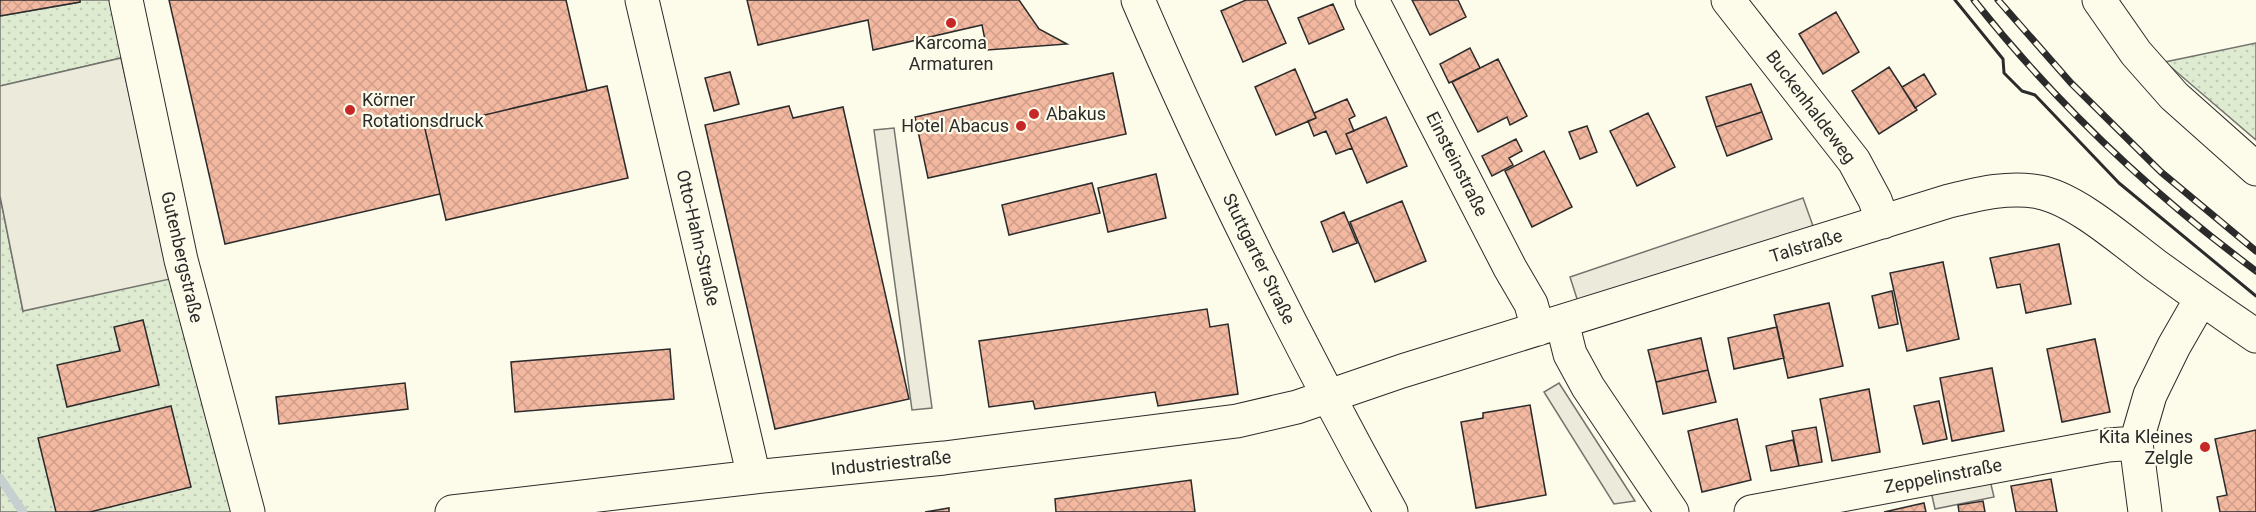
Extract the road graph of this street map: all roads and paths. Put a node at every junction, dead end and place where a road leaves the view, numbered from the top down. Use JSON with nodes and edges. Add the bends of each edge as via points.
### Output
{"nodes":[{"id":1,"x":126,"y":0,"type":"edge"},
{"id":2,"x":642,"y":0,"type":"edge"},
{"id":3,"x":1138,"y":0,"type":"edge"},
{"id":4,"x":1372,"y":0,"type":"edge"},
{"id":5,"x":1728,"y":0,"type":"edge"},
{"id":6,"x":2099,"y":0,"type":"edge"},
{"id":7,"x":2256,"y":170,"type":"edge"},
{"id":8,"x":1883,"y":222,"type":"junction"},
{"id":9,"x":2201,"y":299,"type":"junction"},
{"id":10,"x":1550,"y":325,"type":"junction"},
{"id":11,"x":2256,"y":336,"type":"edge"},
{"id":12,"x":1328,"y":396,"type":"junction"},
{"id":13,"x":2136,"y":443,"type":"junction"},
{"id":14,"x":754,"y":477,"type":"junction"},
{"id":15,"x":248,"y":512,"type":"edge"},
{"id":16,"x":452,"y":512,"type":"edge"},
{"id":17,"x":1391,"y":512,"type":"edge"},
{"id":18,"x":1672,"y":512,"type":"edge"},
{"id":19,"x":1751,"y":512,"type":"edge"},
{"id":20,"x":2145,"y":512,"type":"edge"}],
"edges":[{"from":1,"to":15,"type":"street","name":"Gutenbergstraße","via":[[181,260]]},
{"from":2,"to":14,"type":"street","name":"Otto-Hahn-Straße"},
{"from":3,"to":12,"type":"street","name":"Stuttgarter Straße","via":[[1256,255]]},
{"from":4,"to":10,"type":"street","name":"Einsteinstraße","via":[[1504,257],[1531,304]]},
{"from":5,"to":8,"type":"street","name":"Buckenhaldeweg","via":[[1854,161]]},
{"from":6,"to":7,"type":"street","via":[[2136,53],[2174,96]]},
{"from":8,"to":9,"type":"street","name":"Talstraße","via":[[1984,192],[2041,192],[2082,210]]},
{"from":8,"to":10,"type":"street","name":"Talstraße"},
{"from":9,"to":11,"type":"street","name":"Talstraße"},
{"from":9,"to":13,"type":"street","via":[[2150,395]]},
{"from":10,"to":12,"type":"street","name":"Talstraße"},
{"from":10,"to":18,"type":"street","name":"Einsteinstraße"},
{"from":12,"to":14,"type":"street","name":"Industriestraße","via":[[1237,421],[944,458]]},
{"from":12,"to":17,"type":"street","name":"Stuttgarter Straße"},
{"from":13,"to":19,"type":"street","name":"Zeppelinstraße","via":[[2108,444]]},
{"from":13,"to":20,"type":"street"},
{"from":14,"to":16,"type":"street","name":"Industriestraße"}]}
